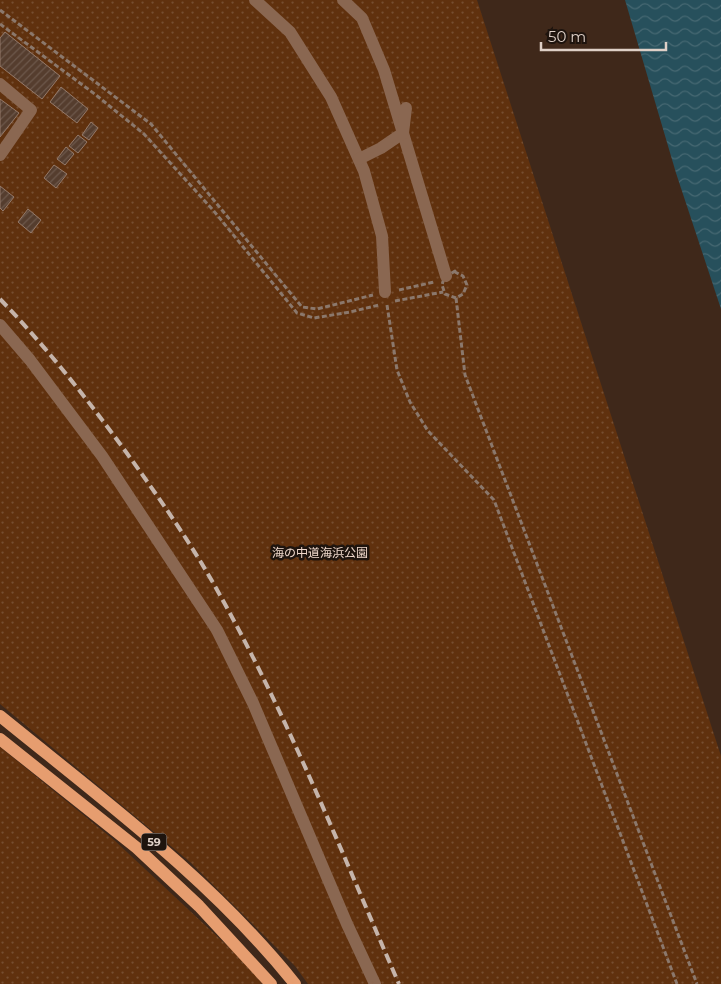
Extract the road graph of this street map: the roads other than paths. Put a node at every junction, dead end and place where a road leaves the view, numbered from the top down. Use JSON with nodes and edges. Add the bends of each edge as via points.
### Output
{"nodes":[{"id":1,"x":256,"y":0,"type":"edge"},
{"id":2,"x":343,"y":0,"type":"edge"},
{"id":3,"x":0,"y":84,"type":"edge"},
{"id":4,"x":406,"y":108,"type":"dead end"},
{"id":5,"x":403,"y":133,"type":"junction"},
{"id":6,"x":0,"y":155,"type":"edge"},
{"id":7,"x":359,"y":159,"type":"junction"},
{"id":8,"x":444,"y":278,"type":"road end"},
{"id":9,"x":386,"y":298,"type":"road end"},
{"id":10,"x":0,"y":324,"type":"edge"},
{"id":11,"x":0,"y":716,"type":"edge"},
{"id":12,"x":0,"y":739,"type":"edge"},
{"id":13,"x":271,"y":984,"type":"edge"},
{"id":14,"x":294,"y":984,"type":"edge"},
{"id":15,"x":375,"y":984,"type":"edge"}],
"edges":[{"from":1,"to":7,"type":"lane","via":[[290,32],[331,96]]},
{"from":2,"to":5,"type":"lane","via":[[362,18],[384,70]]},
{"from":3,"to":6,"type":"lane","via":[[32,110]]},
{"from":4,"to":5,"type":"lane"},
{"from":5,"to":7,"type":"lane"},
{"from":5,"to":8,"type":"lane"},
{"from":7,"to":9,"type":"lane","via":[[382,236]]},
{"from":10,"to":15,"type":"lane","via":[[102,456],[217,630],[253,703]]},
{"from":11,"to":14,"type":"main road","number":"59","via":[[148,836],[210,892],[268,951]]},
{"from":12,"to":13,"type":"main road","number":"59","via":[[137,848],[199,906]]}]}
